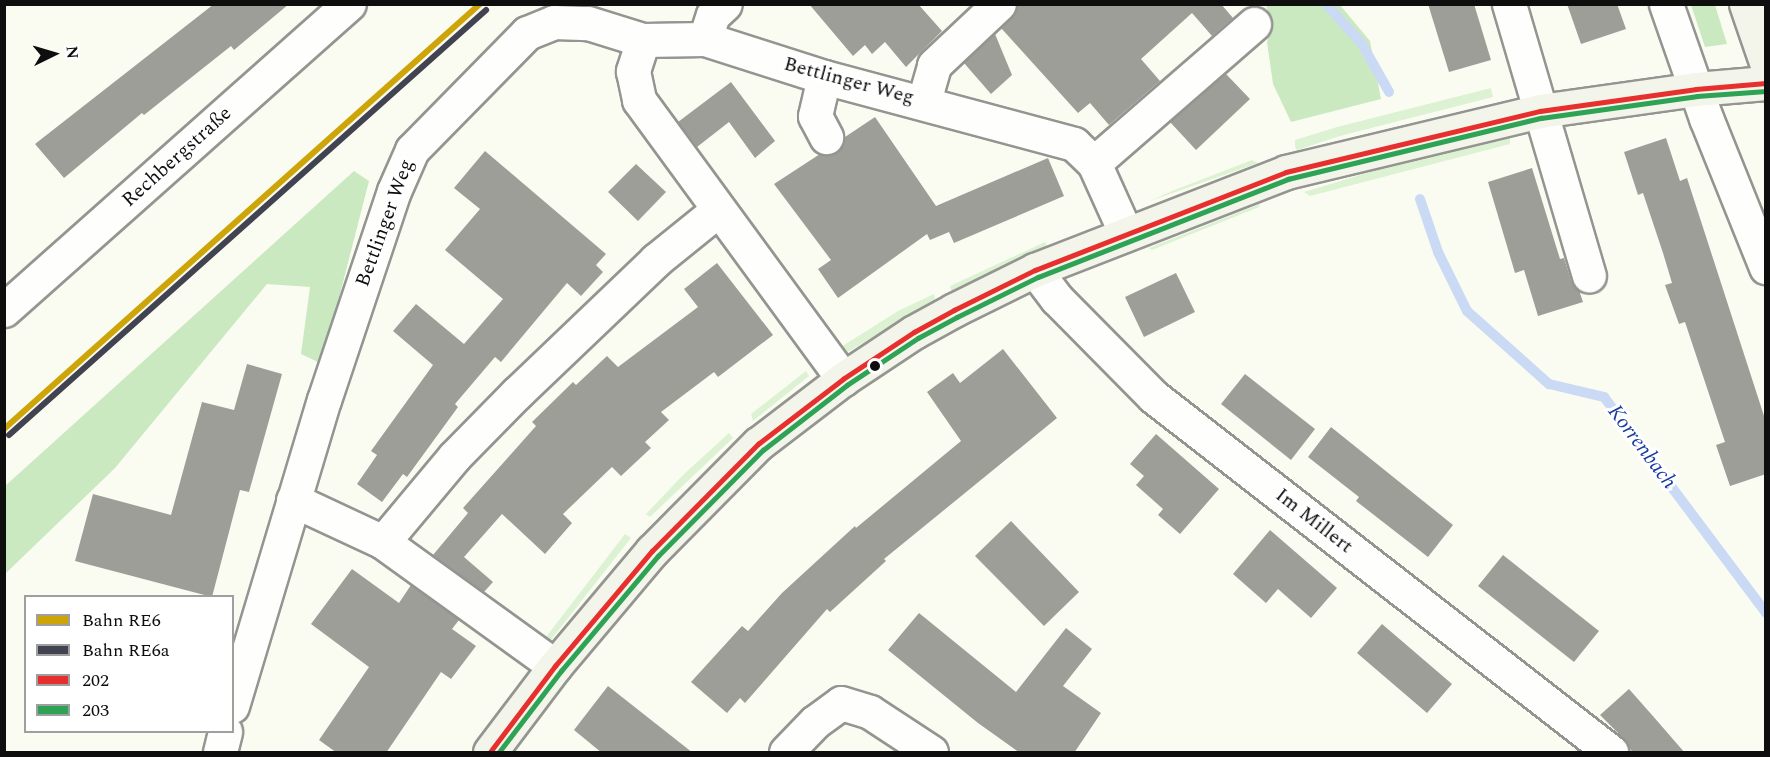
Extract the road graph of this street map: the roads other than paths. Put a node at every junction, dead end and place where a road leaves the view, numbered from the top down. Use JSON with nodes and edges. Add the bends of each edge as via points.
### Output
{"nodes":[{"id":1,"x":350,"y":4,"type":"edge"},
{"id":2,"x":725,"y":4,"type":"edge"},
{"id":3,"x":999,"y":4,"type":"edge"},
{"id":4,"x":1509,"y":4,"type":"edge"},
{"id":5,"x":1666,"y":4,"type":"edge"},
{"id":6,"x":1746,"y":4,"type":"edge"},
{"id":7,"x":1254,"y":24,"type":"dead end"},
{"id":8,"x":705,"y":39,"type":"junction"},
{"id":9,"x":643,"y":40,"type":"junction"},
{"id":10,"x":1766,"y":62,"type":"edge"},
{"id":11,"x":824,"y":77,"type":"junction"},
{"id":12,"x":1753,"y":84,"type":"edge"},
{"id":13,"x":1696,"y":88,"type":"junction"},
{"id":14,"x":924,"y":101,"type":"junction"},
{"id":15,"x":1540,"y":111,"type":"junction"},
{"id":16,"x":826,"y":137,"type":"dead end"},
{"id":17,"x":1094,"y":163,"type":"junction"},
{"id":18,"x":718,"y":210,"type":"junction"},
{"id":19,"x":1126,"y":234,"type":"junction"},
{"id":20,"x":1766,"y":267,"type":"edge"},
{"id":21,"x":1035,"y":270,"type":"junction"},
{"id":22,"x":1589,"y":275,"type":"dead end"},
{"id":23,"x":4,"y":310,"type":"edge"},
{"id":24,"x":843,"y":380,"type":"junction"},
{"id":25,"x":292,"y":500,"type":"junction"},
{"id":26,"x":384,"y":542,"type":"junction"},
{"id":27,"x":555,"y":666,"type":"junction"},
{"id":28,"x":234,"y":699,"type":"edge"},
{"id":29,"x":225,"y":733,"type":"edge"},
{"id":30,"x":219,"y":753,"type":"edge"},
{"id":31,"x":490,"y":753,"type":"edge"},
{"id":32,"x":786,"y":753,"type":"edge"},
{"id":33,"x":931,"y":753,"type":"edge"},
{"id":34,"x":1611,"y":753,"type":"edge"}],
"edges":[{"from":1,"to":23,"type":"street","name":"Rechbergstraße"},
{"from":2,"to":8,"type":"street","via":[[713,15]]},
{"from":3,"to":14,"type":"street","name":"Bettlinger Weg","via":[[934,65]]},
{"from":4,"to":15,"type":"street"},
{"from":5,"to":13,"type":"street"},
{"from":6,"to":10,"type":"street"},
{"from":7,"to":17,"type":"street"},
{"from":8,"to":9,"type":"street","name":"Bettlinger Weg"},
{"from":8,"to":11,"type":"street","name":"Bettlinger Weg"},
{"from":9,"to":18,"type":"street","via":[[633,71],[639,100]]},
{"from":9,"to":25,"type":"street","name":"Bettlinger Weg","via":[[588,23],[554,22],[527,33],[412,150],[390,202]]},
{"from":11,"to":14,"type":"street","name":"Bettlinger Weg"},
{"from":11,"to":16,"type":"street","via":[[815,116]]},
{"from":12,"to":13,"type":"street"},
{"from":13,"to":15,"type":"street"},
{"from":13,"to":20,"type":"street"},
{"from":14,"to":17,"type":"street","name":"Bettlinger Weg","via":[[1074,144]]},
{"from":15,"to":19,"type":"street","via":[[1286,172]]},
{"from":15,"to":22,"type":"street"},
{"from":17,"to":19,"type":"street","name":"Bettlinger Weg"},
{"from":18,"to":24,"type":"street"},
{"from":18,"to":26,"type":"street","via":[[656,260],[517,393],[454,457]]},
{"from":19,"to":21,"type":"street"},
{"from":21,"to":24,"type":"street","via":[[914,332]]},
{"from":21,"to":34,"type":"street","name":"Im Millert","via":[[1057,299],[1154,397]]},
{"from":24,"to":27,"type":"street","via":[[758,444],[652,551]]},
{"from":25,"to":26,"type":"street"},
{"from":25,"to":28,"type":"street","name":"Bettlinger Weg"},
{"from":26,"to":27,"type":"street"},
{"from":27,"to":31,"type":"street"},
{"from":29,"to":30,"type":"street"},
{"from":32,"to":33,"type":"street","via":[[814,722],[841,703],[870,712]]}]}
